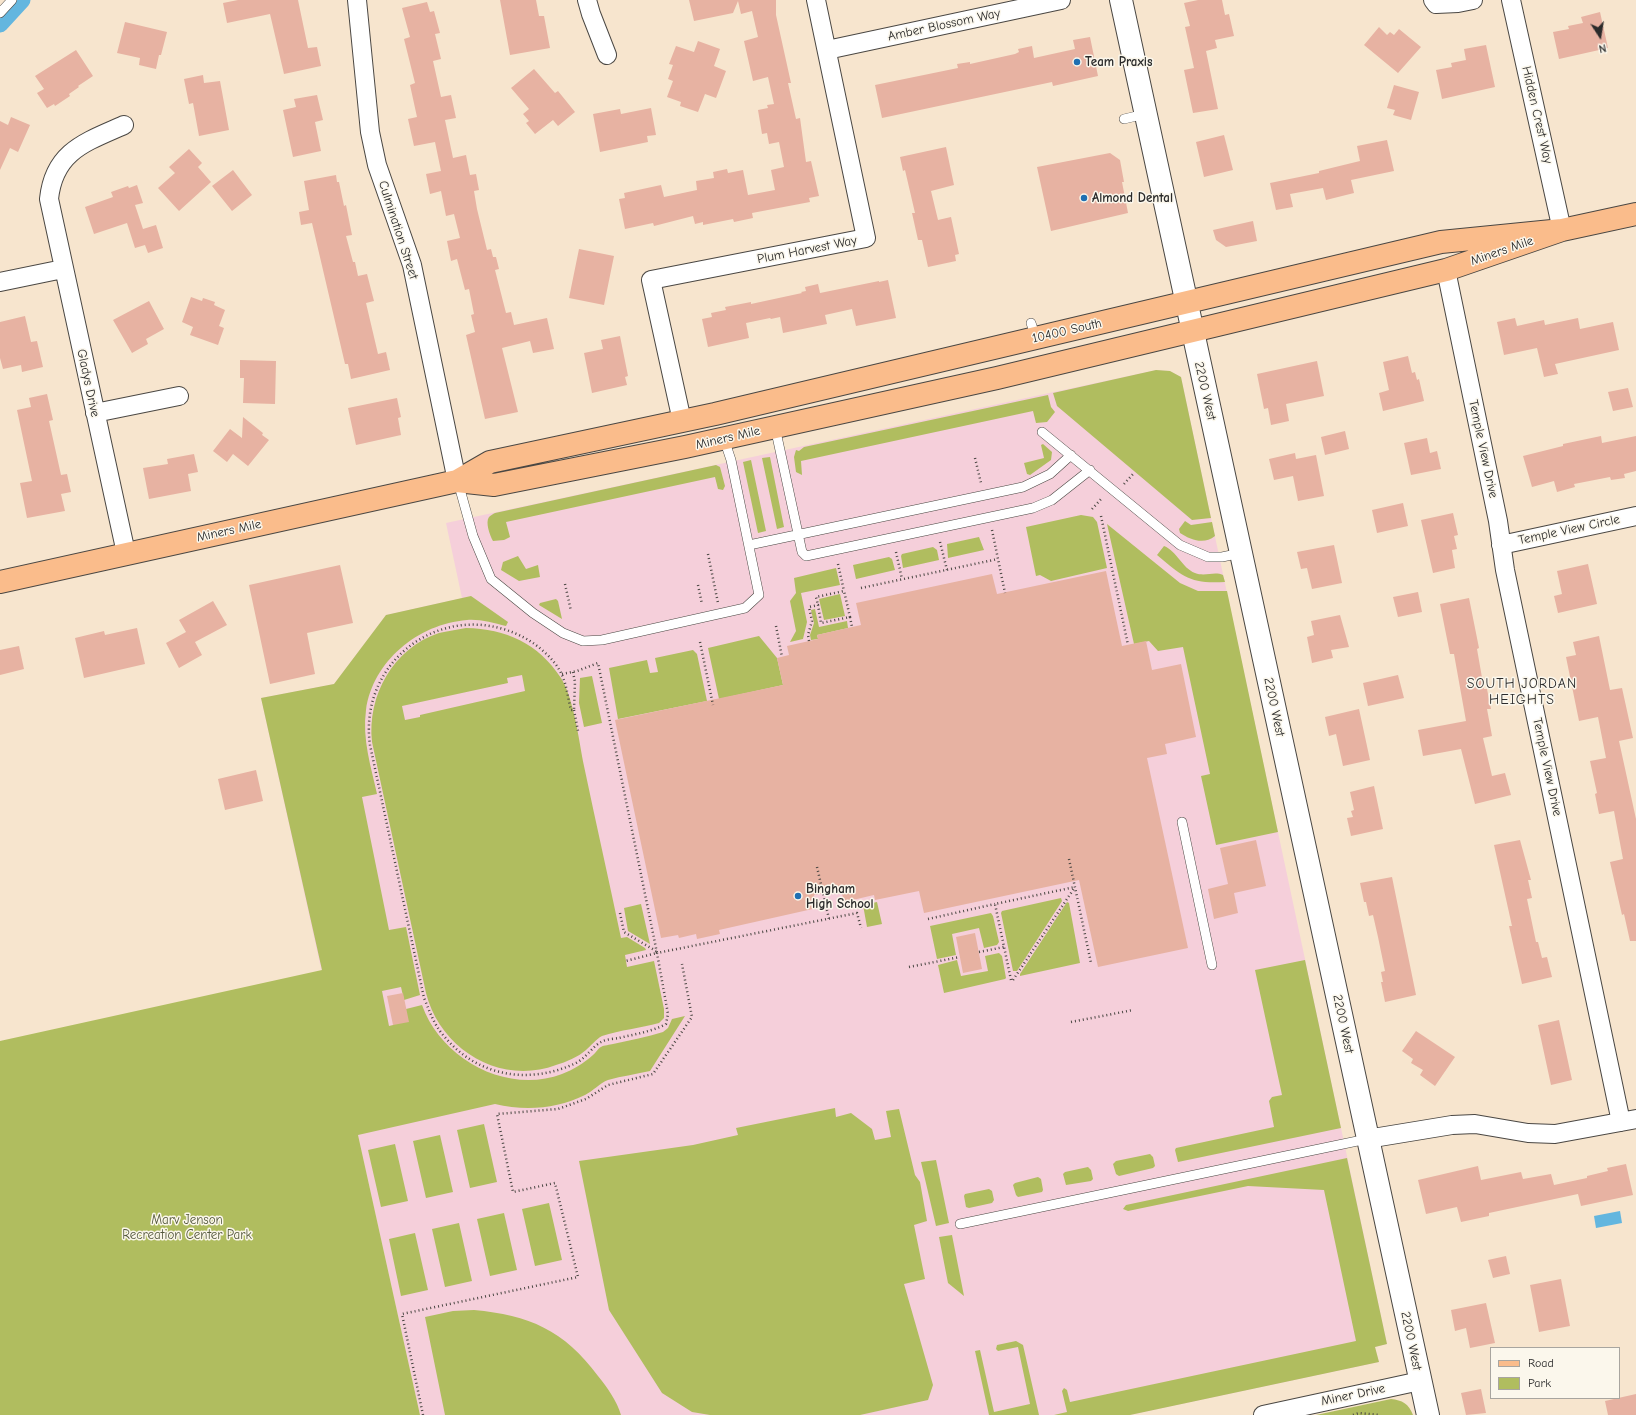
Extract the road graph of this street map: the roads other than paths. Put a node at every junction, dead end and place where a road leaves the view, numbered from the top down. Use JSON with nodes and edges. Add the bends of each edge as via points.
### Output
{"nodes":[{"id":1,"x":12,"y":0,"type":"edge"},
{"id":2,"x":357,"y":0,"type":"edge"},
{"id":3,"x":587,"y":0,"type":"edge"},
{"id":4,"x":816,"y":0,"type":"edge"},
{"id":5,"x":1061,"y":0,"type":"edge"},
{"id":6,"x":1121,"y":0,"type":"edge"},
{"id":7,"x":1474,"y":0,"type":"edge"},
{"id":8,"x":1511,"y":0,"type":"edge"},
{"id":9,"x":1434,"y":2,"type":"edge"},
{"id":10,"x":0,"y":13,"type":"edge"},
{"id":11,"x":827,"y":50,"type":"junction"},
{"id":12,"x":607,"y":55,"type":"dead end"},
{"id":13,"x":1145,"y":114,"type":"junction"},
{"id":14,"x":1124,"y":119,"type":"dead end"},
{"id":15,"x":124,"y":125,"type":"dead end"},
{"id":16,"x":1636,"y":214,"type":"edge"},
{"id":17,"x":1562,"y":230,"type":"junction"},
{"id":18,"x":63,"y":269,"type":"junction"},
{"id":19,"x":1446,"y":270,"type":"junction"},
{"id":20,"x":0,"y":282,"type":"edge"},
{"id":21,"x":1185,"y":302,"type":"junction"},
{"id":22,"x":1192,"y":332,"type":"junction"},
{"id":23,"x":179,"y":396,"type":"dead end"},
{"id":24,"x":768,"y":401,"type":"joint"},
{"id":25,"x":95,"y":413,"type":"junction"},
{"id":26,"x":682,"y":421,"type":"junction"},
{"id":27,"x":775,"y":427,"type":"junction"},
{"id":28,"x":1042,"y":432,"type":"dead end"},
{"id":29,"x":724,"y":438,"type":"junction"},
{"id":30,"x":1071,"y":455,"type":"junction"},
{"id":31,"x":1090,"y":470,"type":"junction"},
{"id":32,"x":457,"y":481,"type":"junction"},
{"id":33,"x":1636,"y":516,"type":"edge"},
{"id":34,"x":799,"y":535,"type":"junction"},
{"id":35,"x":1501,"y":544,"type":"junction"},
{"id":36,"x":749,"y":545,"type":"junction"},
{"id":37,"x":126,"y":553,"type":"junction"},
{"id":38,"x":1241,"y":553,"type":"junction"},
{"id":39,"x":0,"y":582,"type":"edge"},
{"id":40,"x":1182,"y":822,"type":"dead end"},
{"id":41,"x":1212,"y":965,"type":"dead end"},
{"id":42,"x":1629,"y":1120,"type":"edge"},
{"id":43,"x":1367,"y":1139,"type":"junction"},
{"id":44,"x":960,"y":1224,"type":"dead end"},
{"id":45,"x":1420,"y":1381,"type":"junction"},
{"id":46,"x":1263,"y":1415,"type":"edge"},
{"id":47,"x":1428,"y":1415,"type":"edge"}],
"edges":[{"from":1,"to":10,"type":"lane"},
{"from":2,"to":32,"type":"street","name":"Culmination Street","via":[[371,138],[377,166],[412,266]]},
{"from":3,"to":12,"type":"street"},
{"from":4,"to":11,"type":"street","name":"Plum Harvest Way"},
{"from":5,"to":11,"type":"street","name":"Amber Blossom Way"},
{"from":6,"to":13,"type":"street","name":"2200 West"},
{"from":7,"to":9,"type":"street","via":[[1452,4]]},
{"from":8,"to":17,"type":"street","name":"Hidden Crest Way"},
{"from":11,"to":26,"type":"street","name":"Plum Harvest Way","via":[[866,238],[651,280]]},
{"from":13,"to":14,"type":"lane"},
{"from":13,"to":21,"type":"street","name":"2200 West"},
{"from":15,"to":18,"type":"street","name":"Gladys Drive","via":[[76,147],[56,170],[49,199]]},
{"from":16,"to":17,"type":"main road","name":"Miners Mile"},
{"from":17,"to":19,"type":"main road","name":"Miners Mile"},
{"from":17,"to":21,"type":"main road","name":"10400 South","via":[[1441,242]]},
{"from":18,"to":20,"type":"street"},
{"from":18,"to":25,"type":"street","name":"Gladys Drive"},
{"from":19,"to":22,"type":"main road","name":"Miners Mile"},
{"from":19,"to":35,"type":"street","name":"Temple View Drive"},
{"from":21,"to":22,"type":"street","name":"2200 West"},
{"from":21,"to":24,"type":"main road","name":"10400 South","via":[[1034,330]]},
{"from":22,"to":27,"type":"main road","name":"Miners Mile"},
{"from":22,"to":38,"type":"street","name":"2200 West"},
{"from":23,"to":25,"type":"street"},
{"from":24,"to":26,"type":"main road","name":"Miners Mile"},
{"from":25,"to":37,"type":"street","name":"Gladys Drive"},
{"from":26,"to":32,"type":"main road","name":"Miners Mile","via":[[490,462]]},
{"from":27,"to":29,"type":"main road","name":"Miners Mile"},
{"from":27,"to":34,"type":"lane"},
{"from":28,"to":30,"type":"lane"},
{"from":29,"to":32,"type":"main road","name":"Miners Mile","via":[[494,485]]},
{"from":29,"to":36,"type":"lane"},
{"from":30,"to":31,"type":"lane"},
{"from":30,"to":34,"type":"lane","via":[[1050,474],[1023,487]]},
{"from":31,"to":34,"type":"lane","via":[[1052,500],[1033,508],[936,530],[806,556],[802,552]]},
{"from":31,"to":38,"type":"lane","via":[[1180,545],[1208,557]]},
{"from":32,"to":36,"type":"lane","via":[[473,536],[491,579],[533,613],[563,633],[582,641],[602,640],[744,608],[759,595]]},
{"from":32,"to":37,"type":"main road","name":"Miners Mile"},
{"from":33,"to":35,"type":"street","name":"Temple View Circle"},
{"from":34,"to":36,"type":"lane"},
{"from":35,"to":42,"type":"street","name":"Temple View Drive"},
{"from":37,"to":39,"type":"main road","name":"Miners Mile"},
{"from":38,"to":43,"type":"street","name":"2200 West"},
{"from":40,"to":41,"type":"lane"},
{"from":42,"to":43,"type":"street","via":[[1555,1134],[1528,1133],[1476,1124],[1452,1125]]},
{"from":43,"to":44,"type":"lane"},
{"from":43,"to":45,"type":"street","name":"2200 West"},
{"from":45,"to":46,"type":"street","name":"Miner Drive"},
{"from":45,"to":47,"type":"street","name":"2200 West"}]}
